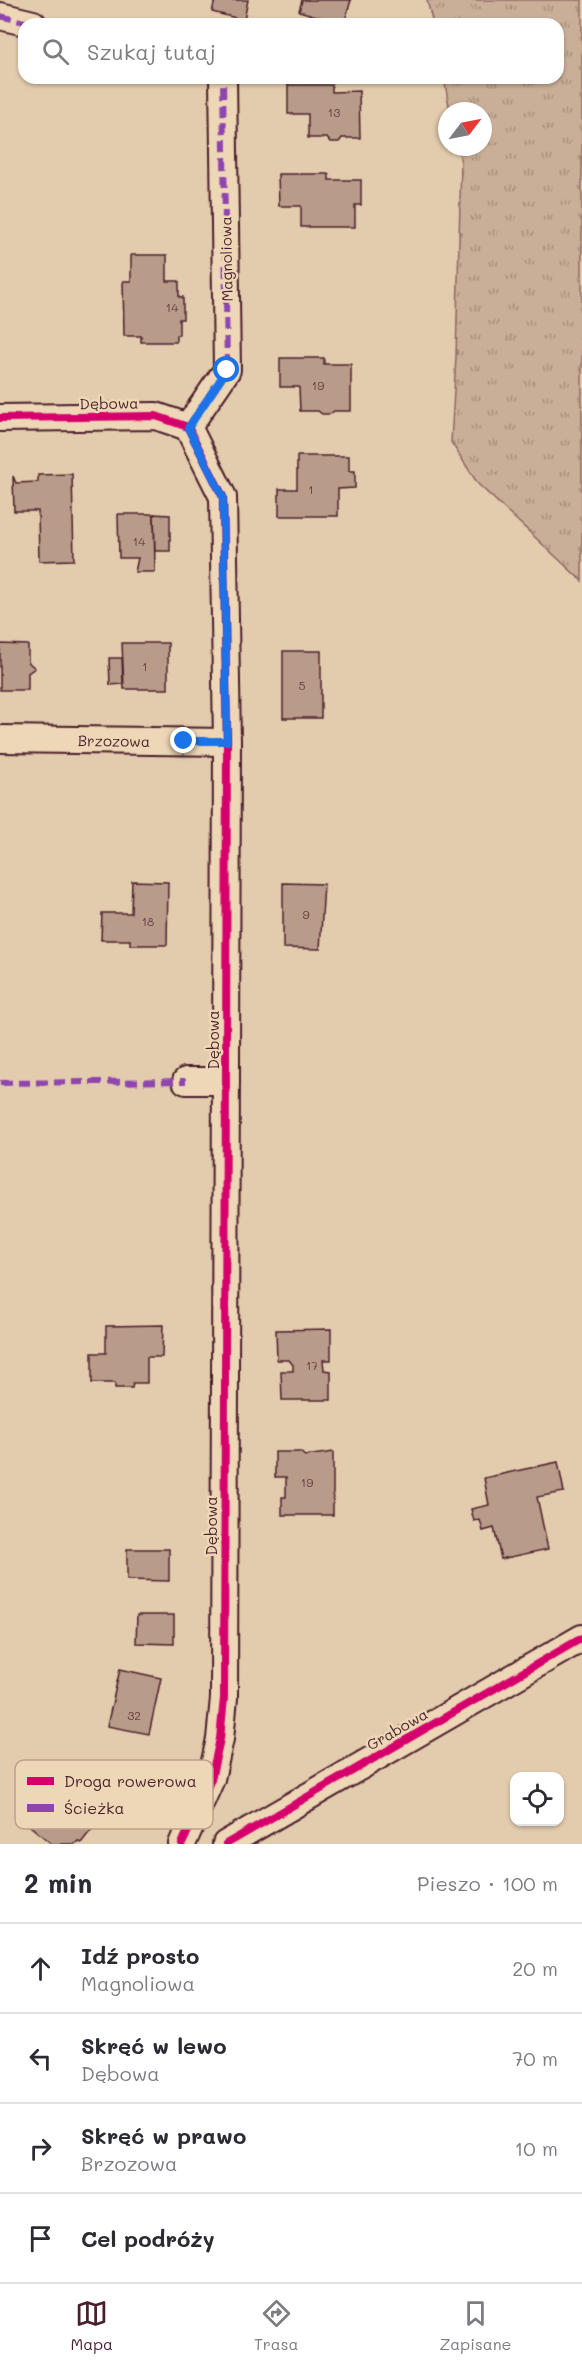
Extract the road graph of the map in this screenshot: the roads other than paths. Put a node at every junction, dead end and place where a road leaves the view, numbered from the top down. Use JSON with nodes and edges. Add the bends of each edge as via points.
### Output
{"nodes":[{"id":1,"x":0,"y":16,"type":"edge"},
{"id":2,"x":18,"y":20,"type":"edge"},
{"id":3,"x":223,"y":84,"type":"edge"},
{"id":4,"x":0,"y":418,"type":"edge"},
{"id":5,"x":188,"y":428,"type":"junction"},
{"id":6,"x":0,"y":739,"type":"edge"},
{"id":7,"x":227,"y":741,"type":"junction"},
{"id":8,"x":186,"y":1081,"type":"dead end"},
{"id":9,"x":226,"y":1081,"type":"junction"},
{"id":10,"x":582,"y":1638,"type":"edge"},
{"id":11,"x":213,"y":1770,"type":"edge"},
{"id":12,"x":189,"y":1829,"type":"edge"},
{"id":13,"x":182,"y":1844,"type":"edge"},
{"id":14,"x":226,"y":1844,"type":"edge"}],
"edges":[{"from":1,"to":2,"type":"street"},
{"from":3,"to":5,"type":"street","name":"Magnoliowa","via":[[227,370]]},
{"from":4,"to":5,"type":"street","name":"Dębowa","via":[[156,416]]},
{"from":5,"to":7,"type":"street","name":"Dębowa","via":[[223,497]]},
{"from":6,"to":7,"type":"street","name":"Brzozowa"},
{"from":7,"to":9,"type":"street","name":"Dębowa"},
{"from":8,"to":9,"type":"street"},
{"from":9,"to":11,"type":"street","name":"Dębowa","via":[[224,1698]]},
{"from":10,"to":14,"type":"street","name":"Grabowa"},
{"from":12,"to":13,"type":"street","name":"Dębowa"}]}
